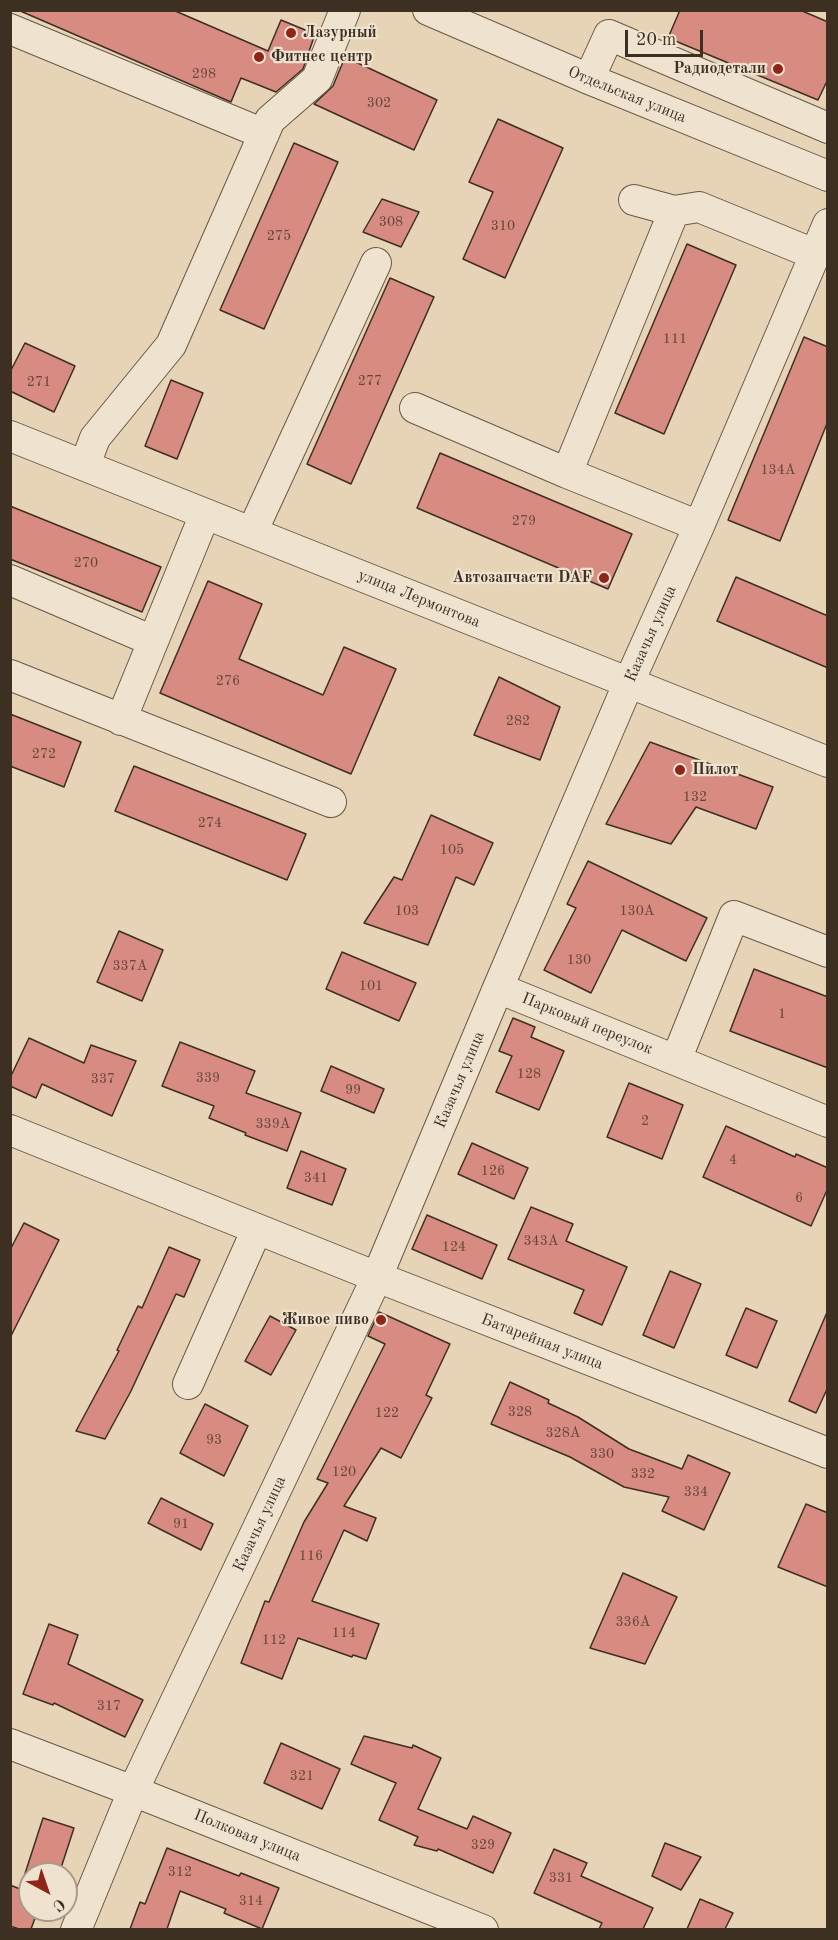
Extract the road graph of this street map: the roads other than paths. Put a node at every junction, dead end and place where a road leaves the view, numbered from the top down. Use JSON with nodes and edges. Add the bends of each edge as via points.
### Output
{"nodes":[{"id":1,"x":345,"y":10,"type":"edge"},
{"id":2,"x":428,"y":10,"type":"edge"},
{"id":3,"x":10,"y":29,"type":"edge"},
{"id":4,"x":590,"y":79,"type":"junction"},
{"id":5,"x":828,"y":128,"type":"edge"},
{"id":6,"x":264,"y":134,"type":"junction"},
{"id":7,"x":828,"y":176,"type":"edge"},
{"id":8,"x":634,"y":200,"type":"dead end"},
{"id":9,"x":674,"y":212,"type":"junction"},
{"id":10,"x":828,"y":224,"type":"edge"},
{"id":11,"x":814,"y":254,"type":"junction"},
{"id":12,"x":376,"y":263,"type":"dead end"},
{"id":13,"x":415,"y":408,"type":"dead end"},
{"id":14,"x":10,"y":436,"type":"edge"},
{"id":15,"x":85,"y":465,"type":"junction"},
{"id":16,"x":567,"y":473,"type":"junction"},
{"id":17,"x":205,"y":514,"type":"junction"},
{"id":18,"x":699,"y":526,"type":"junction"},
{"id":19,"x":252,"y":532,"type":"junction"},
{"id":20,"x":10,"y":580,"type":"edge"},
{"id":21,"x":153,"y":641,"type":"junction"},
{"id":22,"x":10,"y":675,"type":"edge"},
{"id":23,"x":629,"y":682,"type":"junction"},
{"id":24,"x":121,"y":720,"type":"junction"},
{"id":25,"x":828,"y":762,"type":"edge"},
{"id":26,"x":332,"y":802,"type":"dead end"},
{"id":27,"x":828,"y":952,"type":"edge"},
{"id":28,"x":498,"y":988,"type":"junction"},
{"id":29,"x":676,"y":1060,"type":"junction"},
{"id":30,"x":828,"y":1122,"type":"edge"},
{"id":31,"x":10,"y":1130,"type":"edge"},
{"id":32,"x":257,"y":1229,"type":"junction"},
{"id":33,"x":377,"y":1277,"type":"junction"},
{"id":34,"x":188,"y":1384,"type":"dead end"},
{"id":35,"x":828,"y":1453,"type":"edge"},
{"id":36,"x":10,"y":1744,"type":"edge"},
{"id":37,"x":134,"y":1791,"type":"junction"},
{"id":38,"x":76,"y":1929,"type":"edge"},
{"id":39,"x":483,"y":1929,"type":"edge"}],
"edges":[{"from":1,"to":6,"type":"street","via":[[317,79],[270,120]]},
{"from":2,"to":4,"type":"street","name":"Отдельская улица"},
{"from":3,"to":6,"type":"street"},
{"from":4,"to":5,"type":"street","via":[[609,34]]},
{"from":4,"to":7,"type":"street","name":"Отдельская улица"},
{"from":6,"to":15,"type":"street","via":[[171,345],[95,438]]},
{"from":8,"to":9,"type":"street"},
{"from":9,"to":11,"type":"street","via":[[699,207]]},
{"from":9,"to":16,"type":"street"},
{"from":10,"to":11,"type":"street","name":"Казачья улица"},
{"from":11,"to":18,"type":"street","name":"Казачья улица"},
{"from":12,"to":19,"type":"street"},
{"from":13,"to":16,"type":"street"},
{"from":14,"to":15,"type":"street","name":"улица Лермонтова"},
{"from":15,"to":17,"type":"street","name":"улица Лермонтова"},
{"from":16,"to":18,"type":"street"},
{"from":17,"to":19,"type":"street","name":"улица Лермонтова"},
{"from":17,"to":21,"type":"street"},
{"from":18,"to":23,"type":"street","name":"Казачья улица"},
{"from":19,"to":23,"type":"street","name":"улица Лермонтова"},
{"from":20,"to":21,"type":"street"},
{"from":21,"to":24,"type":"street"},
{"from":22,"to":24,"type":"street"},
{"from":23,"to":25,"type":"street","name":"улица Лермонтова"},
{"from":23,"to":28,"type":"street","name":"Казачья улица"},
{"from":24,"to":26,"type":"street"},
{"from":27,"to":29,"type":"street","via":[[734,916]]},
{"from":28,"to":29,"type":"street","name":"Парковый переулок"},
{"from":28,"to":33,"type":"street","name":"Казачья улица"},
{"from":29,"to":30,"type":"street","name":"Парковый переулок"},
{"from":31,"to":32,"type":"street","name":"Батарейная улица"},
{"from":32,"to":33,"type":"street","name":"Батарейная улица"},
{"from":32,"to":34,"type":"street"},
{"from":33,"to":35,"type":"street","name":"Батарейная улица"},
{"from":33,"to":37,"type":"street","name":"Казачья улица"},
{"from":36,"to":37,"type":"street","name":"Полковая улица"},
{"from":37,"to":38,"type":"street","name":"Казачья улица"},
{"from":37,"to":39,"type":"street","name":"Полковая улица"}]}
